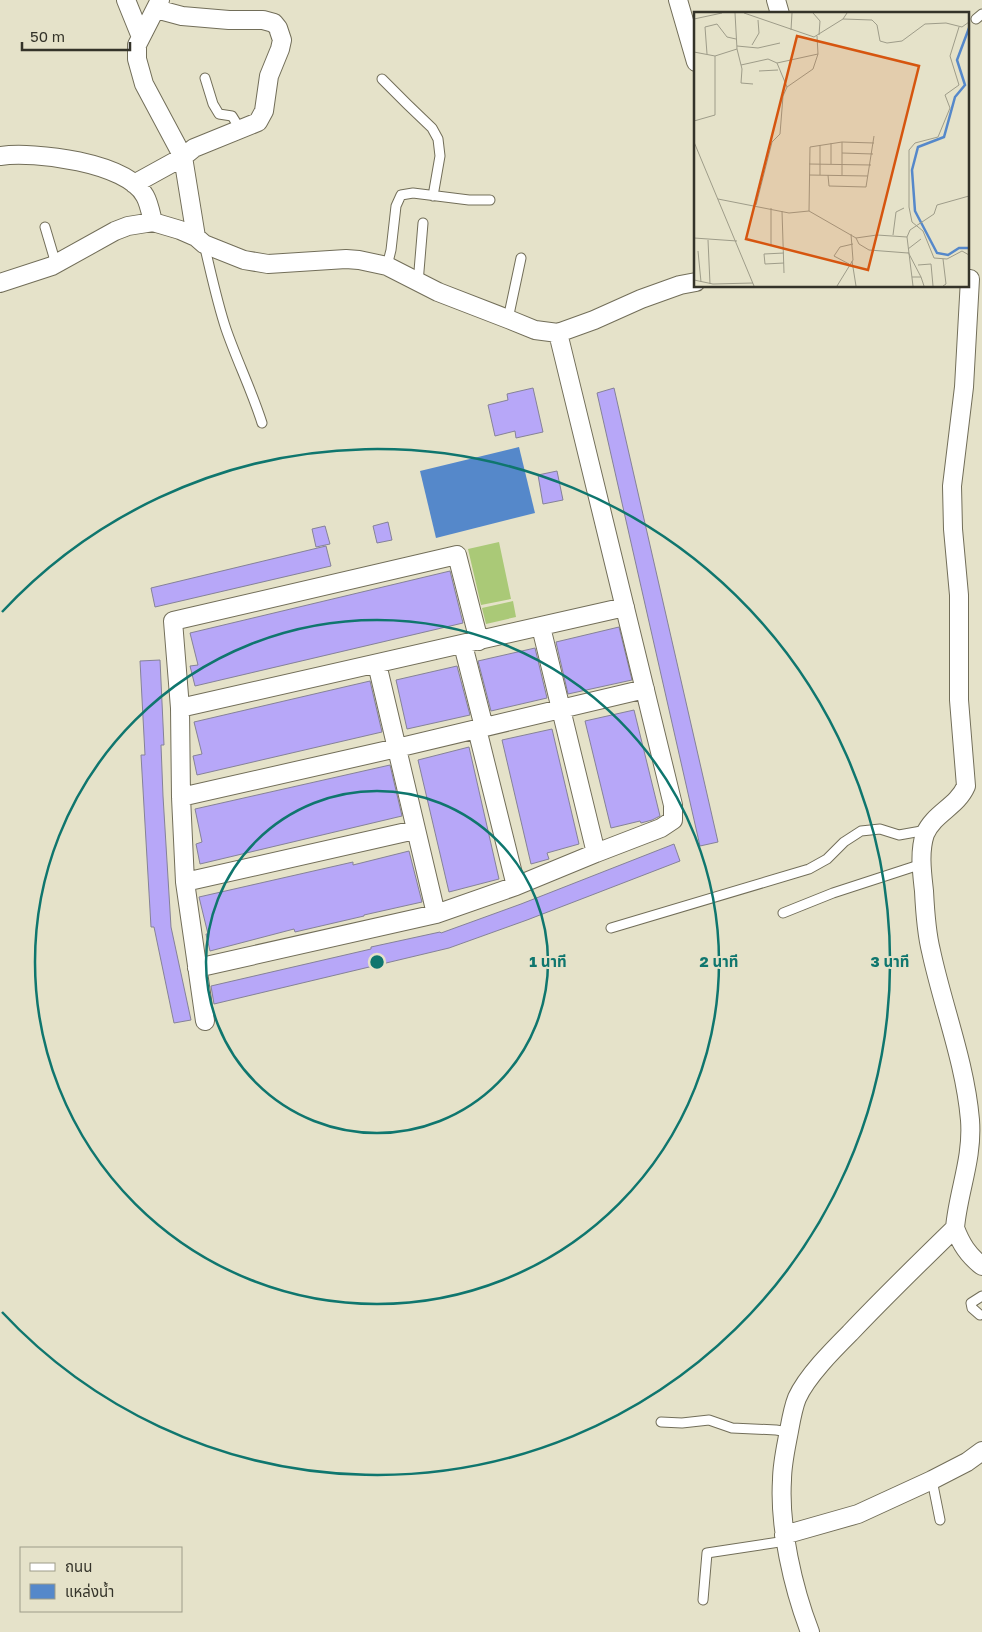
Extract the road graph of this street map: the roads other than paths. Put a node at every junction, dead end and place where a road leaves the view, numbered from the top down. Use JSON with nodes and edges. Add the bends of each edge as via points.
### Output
{"nodes":[{"id":1,"x":126,"y":0,"type":"edge"},
{"id":2,"x":678,"y":0,"type":"edge"},
{"id":3,"x":158,"y":5,"type":"edge"},
{"id":4,"x":141,"y":37,"type":"junction"},
{"id":5,"x":694,"y":55,"type":"edge"},
{"id":6,"x":205,"y":78,"type":"dead end"},
{"id":7,"x":382,"y":79,"type":"dead end"},
{"id":8,"x":240,"y":129,"type":"junction"},
{"id":9,"x":0,"y":156,"type":"edge"},
{"id":10,"x":183,"y":157,"type":"junction"},
{"id":11,"x":134,"y":184,"type":"junction"},
{"id":12,"x":433,"y":196,"type":"junction"},
{"id":13,"x":490,"y":200,"type":"dead end"},
{"id":14,"x":153,"y":222,"type":"junction"},
{"id":15,"x":424,"y":223,"type":"dead end"},
{"id":16,"x":45,"y":227,"type":"dead end"},
{"id":17,"x":200,"y":240,"type":"junction"},
{"id":18,"x":521,"y":258,"type":"dead end"},
{"id":19,"x":56,"y":264,"type":"junction"},
{"id":20,"x":386,"y":266,"type":"junction"},
{"id":21,"x":973,"y":279,"type":"edge"},
{"id":22,"x":694,"y":282,"type":"edge"},
{"id":23,"x":0,"y":283,"type":"edge"},
{"id":24,"x":418,"y":283,"type":"junction"},
{"id":25,"x":508,"y":319,"type":"junction"},
{"id":26,"x":558,"y":333,"type":"junction"},
{"id":27,"x":262,"y":423,"type":"dead end"},
{"id":28,"x":626,"y":608,"type":"junction"},
{"id":29,"x":541,"y":628,"type":"junction"},
{"id":30,"x":471,"y":643,"type":"junction"},
{"id":31,"x":377,"y":664,"type":"junction"},
{"id":32,"x":645,"y":689,"type":"junction"},
{"id":33,"x":180,"y":708,"type":"junction"},
{"id":34,"x":560,"y":709,"type":"junction"},
{"id":35,"x":481,"y":728,"type":"junction"},
{"id":36,"x":397,"y":748,"type":"junction"},
{"id":37,"x":181,"y":797,"type":"junction"},
{"id":38,"x":416,"y":830,"type":"junction"},
{"id":39,"x":928,"y":830,"type":"junction"},
{"id":40,"x":596,"y":852,"type":"junction"},
{"id":41,"x":922,"y":864,"type":"junction"},
{"id":42,"x":185,"y":882,"type":"junction"},
{"id":43,"x":516,"y":886,"type":"junction"},
{"id":44,"x":783,"y":913,"type":"dead end"},
{"id":45,"x":436,"y":914,"type":"junction"},
{"id":46,"x":611,"y":928,"type":"dead end"},
{"id":47,"x":197,"y":968,"type":"junction"},
{"id":48,"x":205,"y":1021,"type":"dead end"},
{"id":49,"x":955,"y":1228,"type":"junction"},
{"id":50,"x":982,"y":1266,"type":"edge"},
{"id":51,"x":982,"y":1296,"type":"edge"},
{"id":52,"x":980,"y":1315,"type":"dead end"},
{"id":53,"x":662,"y":1422,"type":"dead end"},
{"id":54,"x":789,"y":1432,"type":"junction"},
{"id":55,"x":982,"y":1451,"type":"edge"},
{"id":56,"x":932,"y":1480,"type":"junction"},
{"id":57,"x":940,"y":1520,"type":"dead end"},
{"id":58,"x":785,"y":1538,"type":"junction"},
{"id":59,"x":703,"y":1600,"type":"dead end"},
{"id":60,"x":810,"y":1632,"type":"edge"}],
"edges":[{"from":1,"to":4,"type":"street"},
{"from":2,"to":5,"type":"street"},
{"from":3,"to":4,"type":"street"},
{"from":3,"to":8,"type":"street","via":[[182,16],[263,20],[274,23],[278,28],[282,40],[269,76],[264,111],[258,122]]},
{"from":4,"to":10,"type":"street","via":[[137,44],[144,84]]},
{"from":6,"to":8,"type":"lane","via":[[219,114],[232,116]]},
{"from":7,"to":12,"type":"lane","via":[[432,128],[438,138],[440,156]]},
{"from":8,"to":10,"type":"street","via":[[194,148]]},
{"from":9,"to":11,"type":"street","via":[[33,155],[84,161]]},
{"from":10,"to":11,"type":"street"},
{"from":10,"to":17,"type":"street"},
{"from":11,"to":14,"type":"street","via":[[145,195]]},
{"from":12,"to":13,"type":"lane"},
{"from":12,"to":20,"type":"lane","via":[[401,195],[396,206]]},
{"from":14,"to":17,"type":"street"},
{"from":14,"to":19,"type":"street","via":[[115,231]]},
{"from":15,"to":24,"type":"lane"},
{"from":16,"to":19,"type":"lane"},
{"from":17,"to":20,"type":"street","via":[[244,260],[268,264],[346,259]]},
{"from":17,"to":27,"type":"lane","via":[[226,330]]},
{"from":18,"to":25,"type":"lane"},
{"from":19,"to":23,"type":"street"},
{"from":20,"to":24,"type":"street"},
{"from":21,"to":39,"type":"street","via":[[952,486],[959,595],[959,700],[966,786],[954,804],[942,812]]},
{"from":22,"to":26,"type":"street","via":[[656,293]]},
{"from":24,"to":25,"type":"street"},
{"from":25,"to":26,"type":"street","via":[[535,330]]},
{"from":26,"to":28,"type":"street"},
{"from":28,"to":29,"type":"street"},
{"from":28,"to":32,"type":"street"},
{"from":29,"to":30,"type":"street"},
{"from":29,"to":34,"type":"street"},
{"from":30,"to":31,"type":"street"},
{"from":30,"to":33,"type":"street","via":[[457,555],[173,620]]},
{"from":30,"to":35,"type":"street"},
{"from":31,"to":33,"type":"street"},
{"from":31,"to":36,"type":"street"},
{"from":32,"to":34,"type":"street"},
{"from":32,"to":40,"type":"street","via":[[673,805],[673,820],[661,828]]},
{"from":33,"to":37,"type":"street"},
{"from":34,"to":35,"type":"street"},
{"from":34,"to":40,"type":"street"},
{"from":35,"to":36,"type":"street"},
{"from":35,"to":43,"type":"street"},
{"from":36,"to":37,"type":"street"},
{"from":36,"to":38,"type":"street"},
{"from":37,"to":42,"type":"street"},
{"from":38,"to":42,"type":"street"},
{"from":38,"to":45,"type":"street"},
{"from":39,"to":41,"type":"street"},
{"from":39,"to":46,"type":"lane","via":[[899,835],[880,829],[861,831],[844,842],[828,859],[809,869]]},
{"from":40,"to":43,"type":"street"},
{"from":41,"to":44,"type":"lane"},
{"from":41,"to":49,"type":"street","via":[[931,951],[964,1080],[970,1121],[970,1150]]},
{"from":42,"to":47,"type":"street"},
{"from":43,"to":45,"type":"street"},
{"from":45,"to":47,"type":"street"},
{"from":47,"to":48,"type":"street"},
{"from":49,"to":50,"type":"street","via":[[962,1245]]},
{"from":49,"to":54,"type":"street","via":[[830,1353],[798,1397]]},
{"from":51,"to":52,"type":"lane","via":[[971,1303]]},
{"from":53,"to":54,"type":"lane","via":[[709,1420],[732,1428]]},
{"from":54,"to":58,"type":"street","via":[[782,1481]]},
{"from":55,"to":56,"type":"street"},
{"from":56,"to":57,"type":"lane"},
{"from":56,"to":58,"type":"street","via":[[858,1514]]},
{"from":58,"to":59,"type":"lane","via":[[707,1553]]},
{"from":58,"to":60,"type":"street","via":[[802,1612]]}]}
